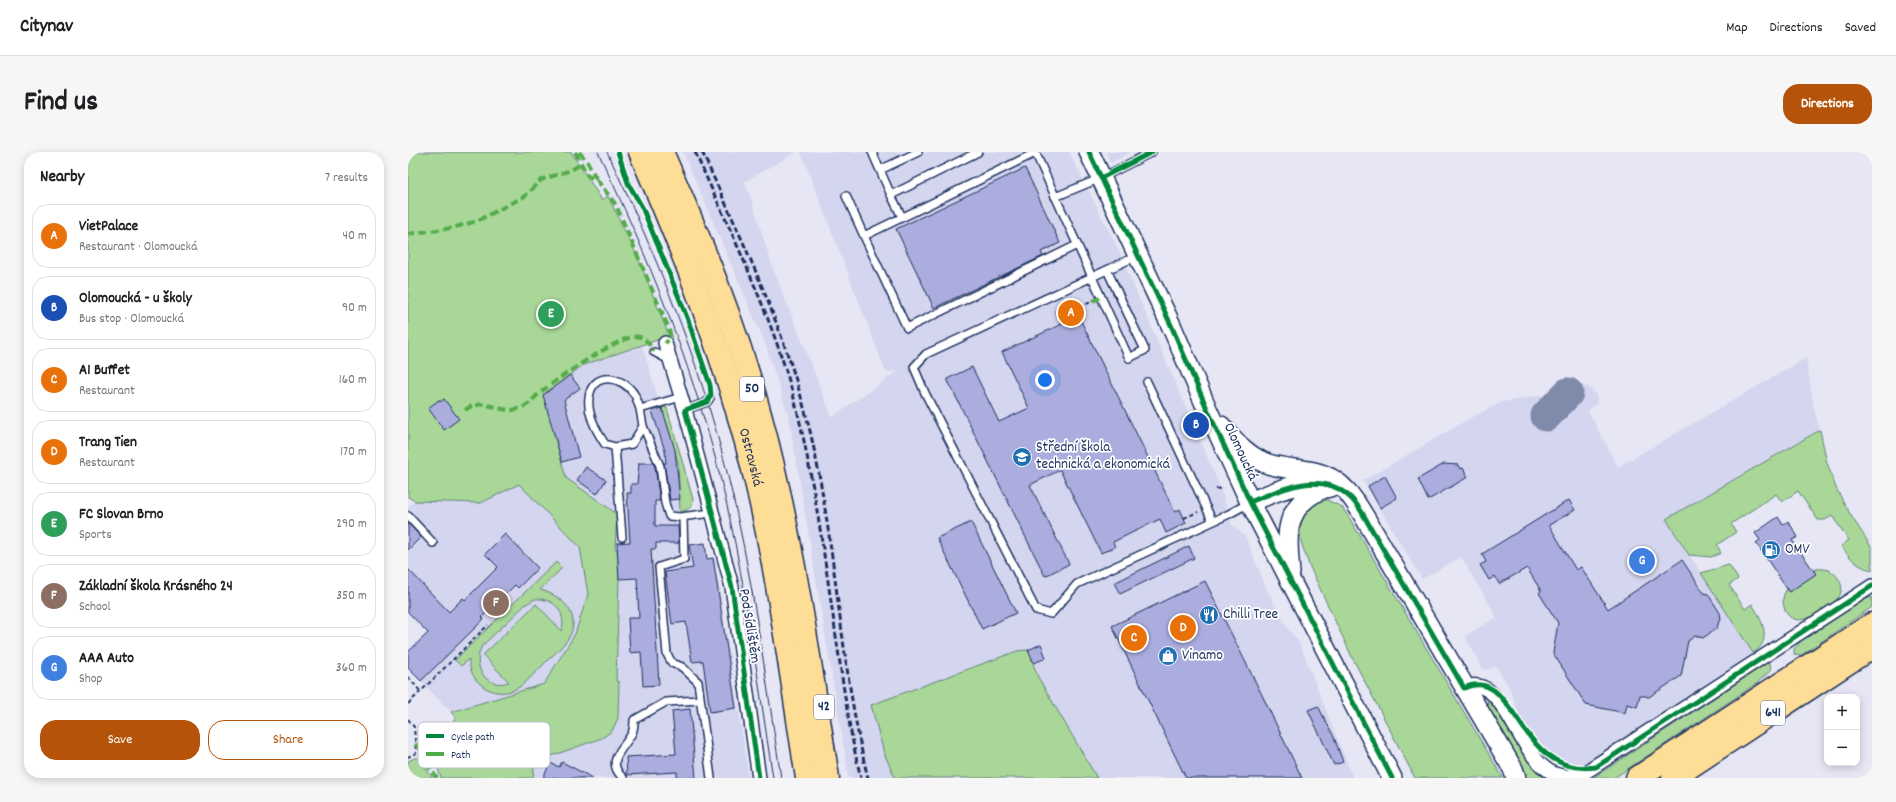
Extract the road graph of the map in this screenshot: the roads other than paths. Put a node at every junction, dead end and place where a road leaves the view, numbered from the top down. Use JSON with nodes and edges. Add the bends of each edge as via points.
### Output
{"nodes":[{"id":1,"x":640,"y":152,"type":"edge"},
{"id":2,"x":662,"y":152,"type":"edge"},
{"id":3,"x":872,"y":152,"type":"edge"},
{"id":4,"x":918,"y":152,"type":"edge"},
{"id":5,"x":978,"y":152,"type":"edge"},
{"id":6,"x":1089,"y":152,"type":"edge"},
{"id":7,"x":1152,"y":152,"type":"edge"},
{"id":8,"x":1035,"y":153,"type":"edge"},
{"id":9,"x":880,"y":170,"type":"junction"},
{"id":10,"x":1101,"y":178,"type":"junction"},
{"id":11,"x":891,"y":195,"type":"junction"},
{"id":12,"x":846,"y":196,"type":"dead end"},
{"id":13,"x":1055,"y":197,"type":"junction"},
{"id":14,"x":902,"y":217,"type":"junction"},
{"id":15,"x":864,"y":236,"type":"junction"},
{"id":16,"x":1076,"y":245,"type":"junction"},
{"id":17,"x":1139,"y":255,"type":"junction"},
{"id":18,"x":1108,"y":270,"type":"junction"},
{"id":19,"x":1091,"y":278,"type":"junction"},
{"id":20,"x":665,"y":342,"type":"dead end"},
{"id":21,"x":654,"y":352,"type":"dead end"},
{"id":22,"x":671,"y":361,"type":"junction"},
{"id":23,"x":1147,"y":382,"type":"dead end"},
{"id":24,"x":681,"y":397,"type":"junction"},
{"id":25,"x":710,"y":398,"type":"dead end"},
{"id":26,"x":640,"y":408,"type":"junction"},
{"id":27,"x":685,"y":410,"type":"junction"},
{"id":28,"x":1208,"y":411,"type":"junction"},
{"id":29,"x":643,"y":426,"type":"junction"},
{"id":30,"x":615,"y":447,"type":"junction"},
{"id":31,"x":1334,"y":487,"type":"junction"},
{"id":32,"x":1250,"y":502,"type":"junction"},
{"id":33,"x":1359,"y":507,"type":"junction"},
{"id":34,"x":712,"y":513,"type":"junction"},
{"id":35,"x":408,"y":516,"type":"edge"},
{"id":36,"x":683,"y":517,"type":"junction"},
{"id":37,"x":1212,"y":520,"type":"junction"},
{"id":38,"x":622,"y":537,"type":"dead end"},
{"id":39,"x":433,"y":543,"type":"dead end"},
{"id":40,"x":1291,"y":580,"type":"junction"},
{"id":41,"x":1872,"y":586,"type":"edge"},
{"id":42,"x":1872,"y":624,"type":"edge"},
{"id":43,"x":805,"y":636,"type":"junction"},
{"id":44,"x":1872,"y":647,"type":"edge"},
{"id":45,"x":1464,"y":688,"type":"junction"},
{"id":46,"x":700,"y":700,"type":"junction"},
{"id":47,"x":797,"y":713,"type":"junction"},
{"id":48,"x":1517,"y":775,"type":"edge"},
{"id":49,"x":623,"y":778,"type":"edge"},
{"id":50,"x":711,"y":778,"type":"edge"},
{"id":51,"x":759,"y":778,"type":"edge"},
{"id":52,"x":800,"y":778,"type":"edge"},
{"id":53,"x":807,"y":778,"type":"edge"},
{"id":54,"x":828,"y":778,"type":"edge"},
{"id":55,"x":840,"y":778,"type":"edge"},
{"id":56,"x":1392,"y":778,"type":"edge"},
{"id":57,"x":1637,"y":778,"type":"edge"},
{"id":58,"x":1673,"y":778,"type":"edge"}],
"edges":[{"from":1,"to":47,"type":"highway","name":"Ostravská","number":"50","via":[[705,314],[740,422],[762,511]]},
{"from":2,"to":43,"type":"highway","name":"Ostravská","number":"50","via":[[722,298],[761,416],[784,514]]},
{"from":3,"to":9,"type":"lane"},
{"from":4,"to":9,"type":"lane"},
{"from":5,"to":11,"type":"lane"},
{"from":6,"to":10,"type":"main road","name":"Olomoucká"},
{"from":7,"to":10,"type":"lane"},
{"from":8,"to":13,"type":"lane"},
{"from":8,"to":14,"type":"lane"},
{"from":9,"to":11,"type":"lane"},
{"from":10,"to":13,"type":"lane"},
{"from":10,"to":17,"type":"main road","name":"Olomoucká"},
{"from":11,"to":14,"type":"lane"},
{"from":12,"to":15,"type":"lane"},
{"from":13,"to":16,"type":"lane"},
{"from":14,"to":15,"type":"lane"},
{"from":15,"to":16,"type":"lane","via":[[906,328]]},
{"from":16,"to":19,"type":"lane"},
{"from":17,"to":18,"type":"lane"},
{"from":17,"to":28,"type":"main road","name":"Olomoucká"},
{"from":18,"to":19,"type":"lane"},
{"from":18,"to":19,"type":"lane","via":[[1146,350],[1129,358]]},
{"from":19,"to":37,"type":"lane","via":[[926,354],[914,367],[925,393],[1036,610],[1051,614],[1077,584]]},
{"from":20,"to":22,"type":"street","name":"Pod Sídlištěm"},
{"from":21,"to":22,"type":"lane"},
{"from":22,"to":24,"type":"street","name":"Pod Sídlištěm"},
{"from":23,"to":37,"type":"lane"},
{"from":24,"to":26,"type":"lane"},
{"from":24,"to":27,"type":"street","name":"Pod Sídlištěm"},
{"from":25,"to":27,"type":"lane","via":[[704,404]]},
{"from":26,"to":29,"type":"lane"},
{"from":26,"to":30,"type":"lane","via":[[634,394],[614,378],[602,379],[592,387],[588,399],[598,433],[605,444]]},
{"from":27,"to":34,"type":"street","name":"Pod Sídlištěm"},
{"from":28,"to":32,"type":"main road","name":"Olomoucká"},
{"from":28,"to":33,"type":"main road","via":[[1239,446],[1256,458],[1269,464],[1325,475],[1347,491]]},
{"from":29,"to":30,"type":"lane","via":[[632,444]]},
{"from":29,"to":36,"type":"lane","via":[[660,466],[664,503],[669,516]]},
{"from":30,"to":38,"type":"lane"},
{"from":31,"to":32,"type":"main road","via":[[1304,484]]},
{"from":31,"to":33,"type":"main road","via":[[1347,494]]},
{"from":31,"to":40,"type":"main road","via":[[1322,488],[1315,492],[1293,513],[1288,538]]},
{"from":32,"to":37,"type":"lane"},
{"from":32,"to":40,"type":"main road","name":"Olomoucká"},
{"from":33,"to":45,"type":"main road"},
{"from":34,"to":36,"type":"lane"},
{"from":34,"to":51,"type":"street","name":"Pod Sídlištěm","via":[[732,587]]},
{"from":35,"to":39,"type":"lane"},
{"from":36,"to":46,"type":"lane","via":[[684,560],[659,568],[667,654],[672,663],[682,667],[698,682]]},
{"from":40,"to":56,"type":"main road","name":"Olomoucká"},
{"from":41,"to":45,"type":"street","via":[[1581,775],[1562,776],[1545,769],[1530,752],[1492,692],[1475,684]]},
{"from":42,"to":57,"type":"highway","number":"641"},
{"from":43,"to":54,"type":"highway","name":"Ostravská","number":"42"},
{"from":43,"to":55,"type":"highway","number":"42","via":[[828,719]]},
{"from":44,"to":58,"type":"highway","number":"641"},
{"from":45,"to":48,"type":"main road"},
{"from":46,"to":49,"type":"lane","via":[[666,702],[634,720],[632,733],[616,755],[616,764]]},
{"from":46,"to":50,"type":"lane"},
{"from":47,"to":52,"type":"highway","number":"42","via":[[796,749]]},
{"from":47,"to":53,"type":"highway","name":"Ostravská","number":"42"}]}
